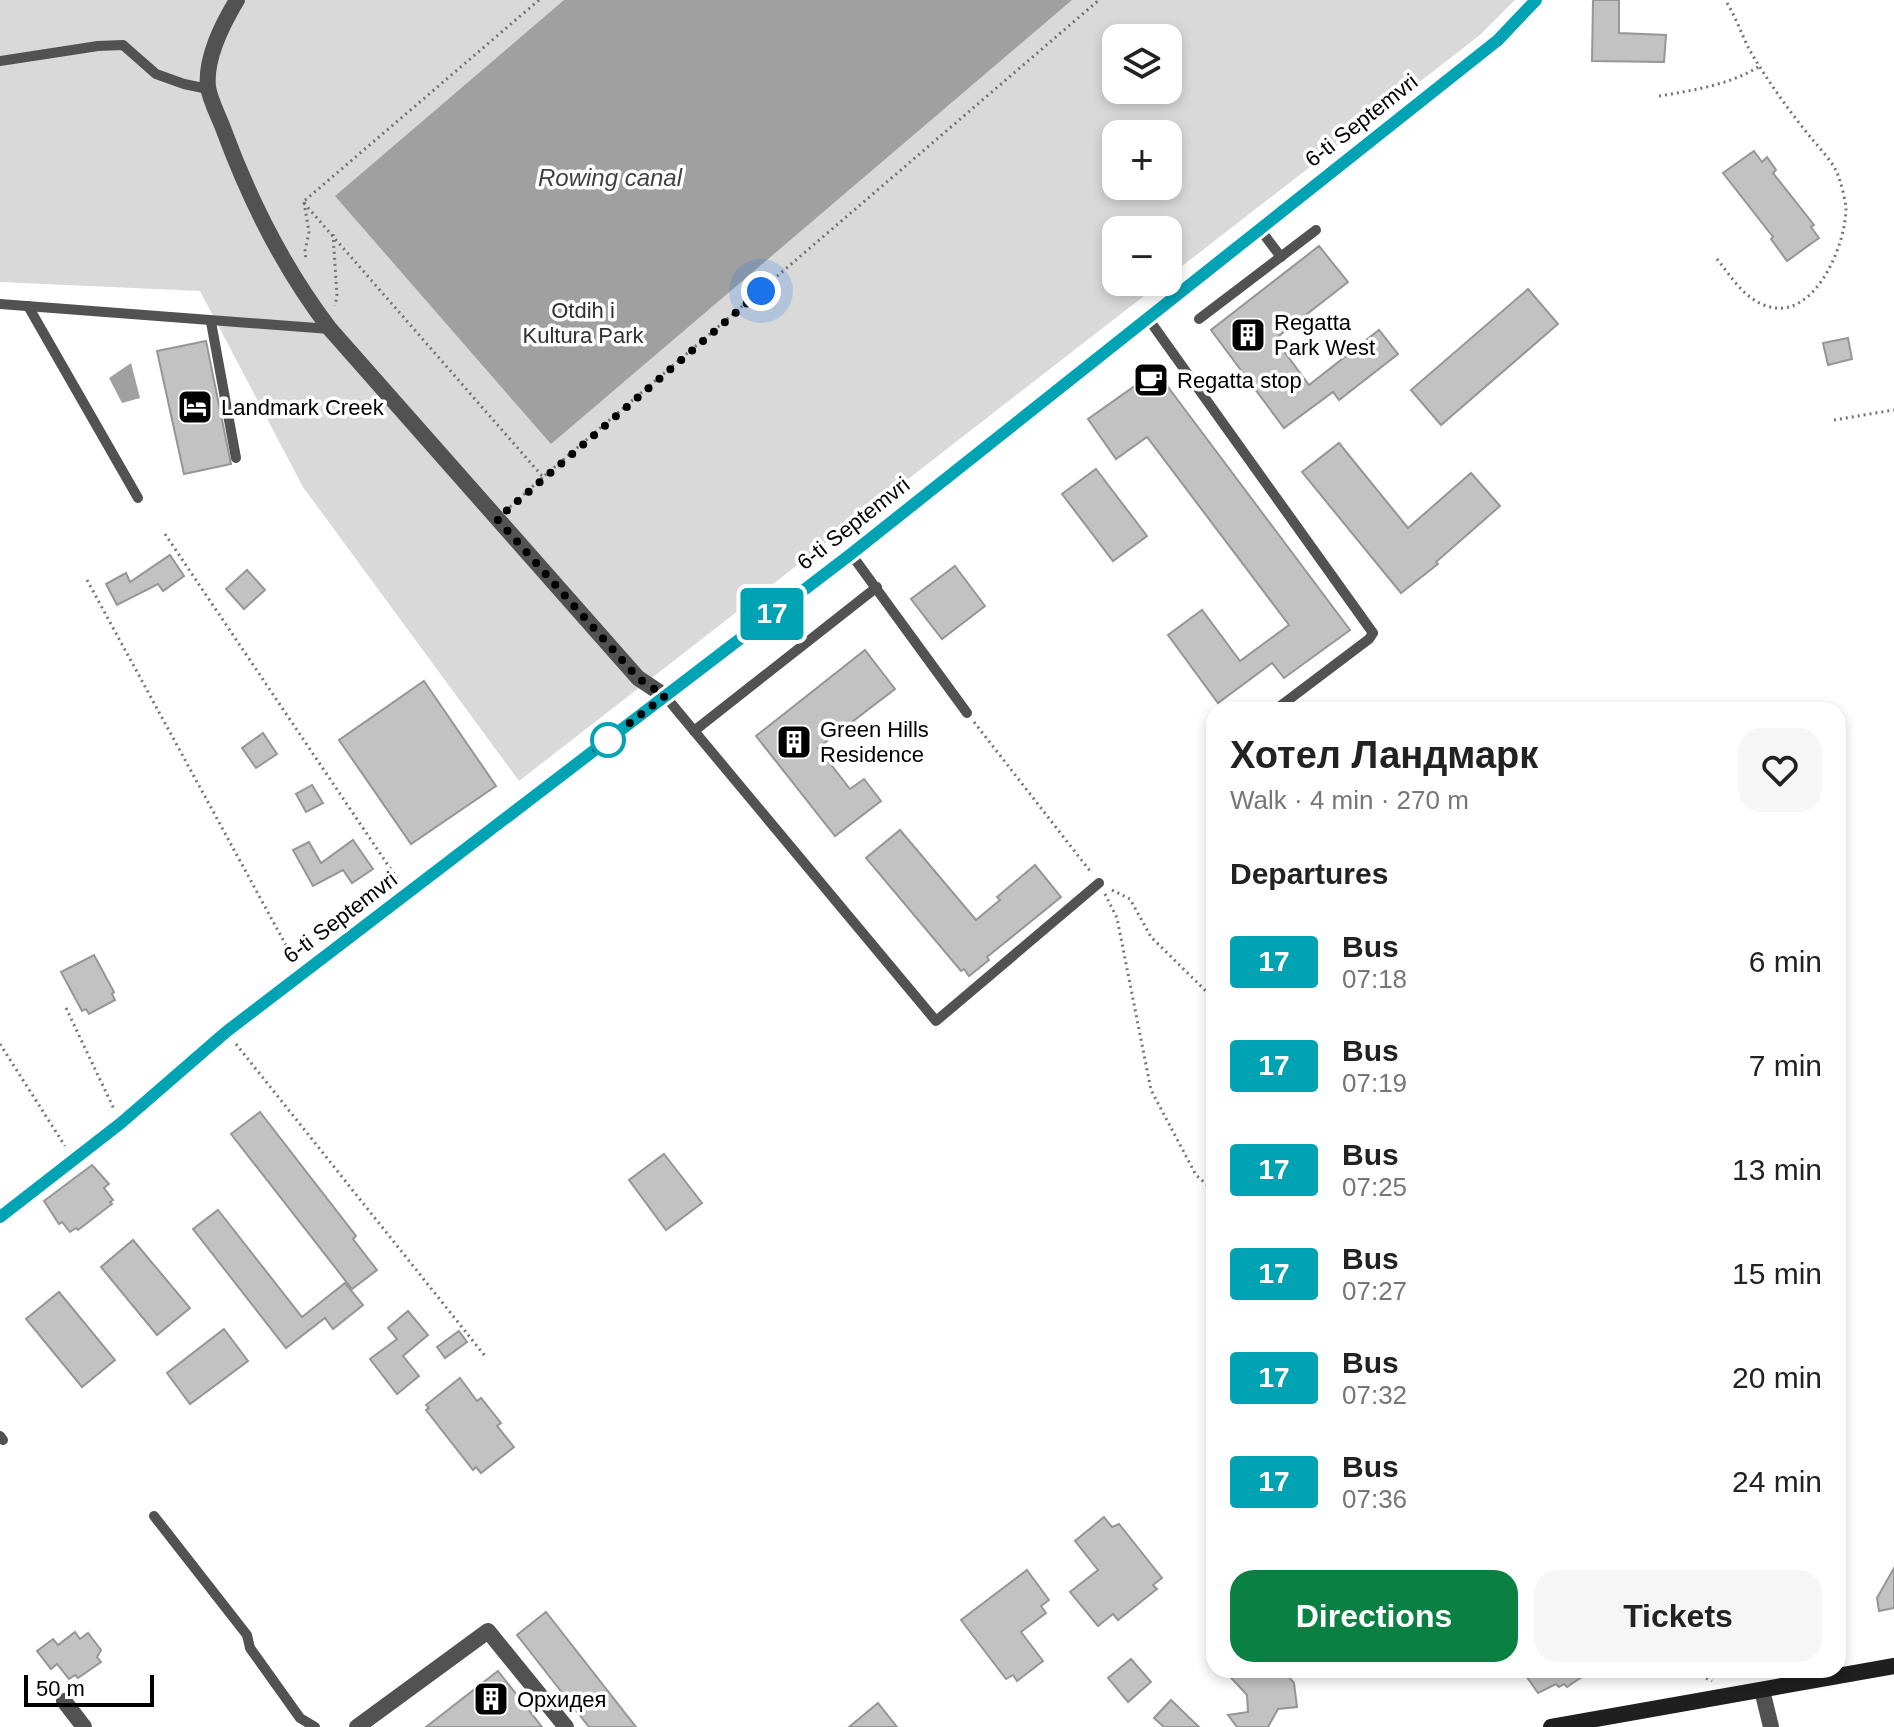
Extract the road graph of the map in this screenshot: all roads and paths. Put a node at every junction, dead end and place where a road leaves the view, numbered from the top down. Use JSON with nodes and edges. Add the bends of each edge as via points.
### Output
{"nodes":[{"id":1,"x":237,"y":0,"type":"edge"},
{"id":2,"x":539,"y":0,"type":"edge"},
{"id":3,"x":1099,"y":0,"type":"edge"},
{"id":4,"x":1536,"y":0,"type":"edge"},
{"id":5,"x":1725,"y":0,"type":"edge"},
{"id":6,"x":0,"y":61,"type":"edge"},
{"id":7,"x":1760,"y":66,"type":"junction"},
{"id":8,"x":208,"y":89,"type":"junction"},
{"id":9,"x":1659,"y":96,"type":"dead end"},
{"id":10,"x":303,"y":202,"type":"junction"},
{"id":11,"x":1259,"y":228,"type":"junction"},
{"id":12,"x":1316,"y":230,"type":"dead end"},
{"id":13,"x":333,"y":234,"type":"junction"},
{"id":14,"x":1281,"y":257,"type":"junction"},
{"id":15,"x":1717,"y":259,"type":"dead end"},
{"id":16,"x":298,"y":287,"type":"junction"},
{"id":17,"x":0,"y":304,"type":"edge"},
{"id":18,"x":28,"y":306,"type":"junction"},
{"id":19,"x":1147,"y":317,"type":"junction"},
{"id":20,"x":1199,"y":319,"type":"dead end"},
{"id":21,"x":211,"y":322,"type":"junction"},
{"id":22,"x":330,"y":329,"type":"junction"},
{"id":23,"x":1894,"y":410,"type":"edge"},
{"id":24,"x":1834,"y":420,"type":"dead end"},
{"id":25,"x":236,"y":458,"type":"dead end"},
{"id":26,"x":543,"y":477,"type":"junction"},
{"id":27,"x":138,"y":498,"type":"dead end"},
{"id":28,"x":497,"y":519,"type":"junction"},
{"id":29,"x":165,"y":534,"type":"dead end"},
{"id":30,"x":851,"y":554,"type":"junction"},
{"id":31,"x":87,"y":580,"type":"dead end"},
{"id":32,"x":877,"y":587,"type":"junction"},
{"id":33,"x":665,"y":696,"type":"junction"},
{"id":34,"x":1286,"y":702,"type":"edge"},
{"id":35,"x":967,"y":713,"type":"joint"},
{"id":36,"x":694,"y":731,"type":"junction"},
{"id":37,"x":1099,"y":883,"type":"junction"},
{"id":38,"x":407,"y":893,"type":"junction"},
{"id":39,"x":301,"y":974,"type":"junction"},
{"id":40,"x":1206,"y":991,"type":"edge"},
{"id":41,"x":66,"y":1008,"type":"dead end"},
{"id":42,"x":226,"y":1032,"type":"junction"},
{"id":43,"x":0,"y":1044,"type":"edge"},
{"id":44,"x":121,"y":1123,"type":"junction"},
{"id":45,"x":74,"y":1159,"type":"junction"},
{"id":46,"x":1206,"y":1184,"type":"edge"},
{"id":47,"x":0,"y":1217,"type":"edge"},
{"id":48,"x":485,"y":1356,"type":"dead end"},
{"id":49,"x":154,"y":1516,"type":"dead end"},
{"id":50,"x":1894,"y":1666,"type":"edge"},
{"id":51,"x":1846,"y":1675,"type":"edge"},
{"id":52,"x":1828,"y":1678,"type":"edge"},
{"id":53,"x":1762,"y":1690,"type":"junction"},
{"id":54,"x":64,"y":1701,"type":"dead end"},
{"id":55,"x":84,"y":1727,"type":"edge"},
{"id":56,"x":315,"y":1727,"type":"edge"},
{"id":57,"x":357,"y":1727,"type":"edge"},
{"id":58,"x":566,"y":1727,"type":"edge"},
{"id":59,"x":1551,"y":1727,"type":"edge"},
{"id":60,"x":1771,"y":1727,"type":"edge"}],
"edges":[{"from":1,"to":8,"type":"street","via":[[215,44]]},
{"from":2,"to":10,"type":"path"},
{"from":3,"to":26,"type":"path"},
{"from":4,"to":11,"type":"street","name":"6-ti Septemvri","via":[[1498,40]]},
{"from":5,"to":7,"type":"path"},
{"from":6,"to":8,"type":"lane","via":[[123,45],[156,74]]},
{"from":7,"to":9,"type":"path","via":[[1740,78]]},
{"from":7,"to":15,"type":"path","via":[[1838,174],[1846,207],[1841,233],[1819,286],[1787,307],[1766,306],[1748,297]]},
{"from":8,"to":16,"type":"street","via":[[239,171]]},
{"from":10,"to":13,"type":"path"},
{"from":10,"to":16,"type":"path","via":[[309,232],[307,268]]},
{"from":11,"to":14,"type":"lane"},
{"from":11,"to":19,"type":"street","name":"6-ti Septemvri"},
{"from":12,"to":14,"type":"lane"},
{"from":13,"to":22,"type":"path","via":[[337,296]]},
{"from":13,"to":26,"type":"path"},
{"from":14,"to":20,"type":"lane"},
{"from":16,"to":22,"type":"street"},
{"from":17,"to":18,"type":"lane"},
{"from":18,"to":21,"type":"lane"},
{"from":18,"to":27,"type":"lane"},
{"from":19,"to":30,"type":"street","name":"6-ti Septemvri"},
{"from":19,"to":34,"type":"lane","via":[[1373,633]]},
{"from":21,"to":22,"type":"lane"},
{"from":21,"to":25,"type":"lane"},
{"from":22,"to":28,"type":"street"},
{"from":23,"to":24,"type":"path"},
{"from":26,"to":28,"type":"path"},
{"from":28,"to":33,"type":"street","via":[[638,678]]},
{"from":29,"to":38,"type":"path"},
{"from":30,"to":32,"type":"lane"},
{"from":30,"to":33,"type":"street","name":"6-ti Septemvri"},
{"from":31,"to":39,"type":"path"},
{"from":32,"to":35,"type":"lane"},
{"from":32,"to":36,"type":"lane"},
{"from":33,"to":36,"type":"lane"},
{"from":33,"to":38,"type":"street","name":"6-ti Septemvri"},
{"from":35,"to":37,"type":"path"},
{"from":36,"to":37,"type":"lane","via":[[936,1021]]},
{"from":37,"to":40,"type":"path","via":[[1130,899],[1151,937]]},
{"from":37,"to":46,"type":"path","via":[[1117,918],[1151,1090],[1196,1175]]},
{"from":38,"to":39,"type":"street","name":"6-ti Septemvri"},
{"from":39,"to":42,"type":"street","name":"6-ti Septemvri"},
{"from":41,"to":44,"type":"path"},
{"from":42,"to":44,"type":"street","name":"6-ti Septemvri"},
{"from":42,"to":48,"type":"path"},
{"from":43,"to":45,"type":"path"},
{"from":44,"to":45,"type":"street","name":"6-ti Septemvri"},
{"from":45,"to":47,"type":"street","name":"6-ti Septemvri"},
{"from":49,"to":56,"type":"lane","via":[[247,1635],[250,1648],[300,1718]]},
{"from":50,"to":51,"type":"street"},
{"from":52,"to":53,"type":"street"},
{"from":53,"to":59,"type":"street"},
{"from":53,"to":60,"type":"street"},
{"from":54,"to":55,"type":"street"},
{"from":57,"to":58,"type":"street","via":[[488,1631]]}]}
